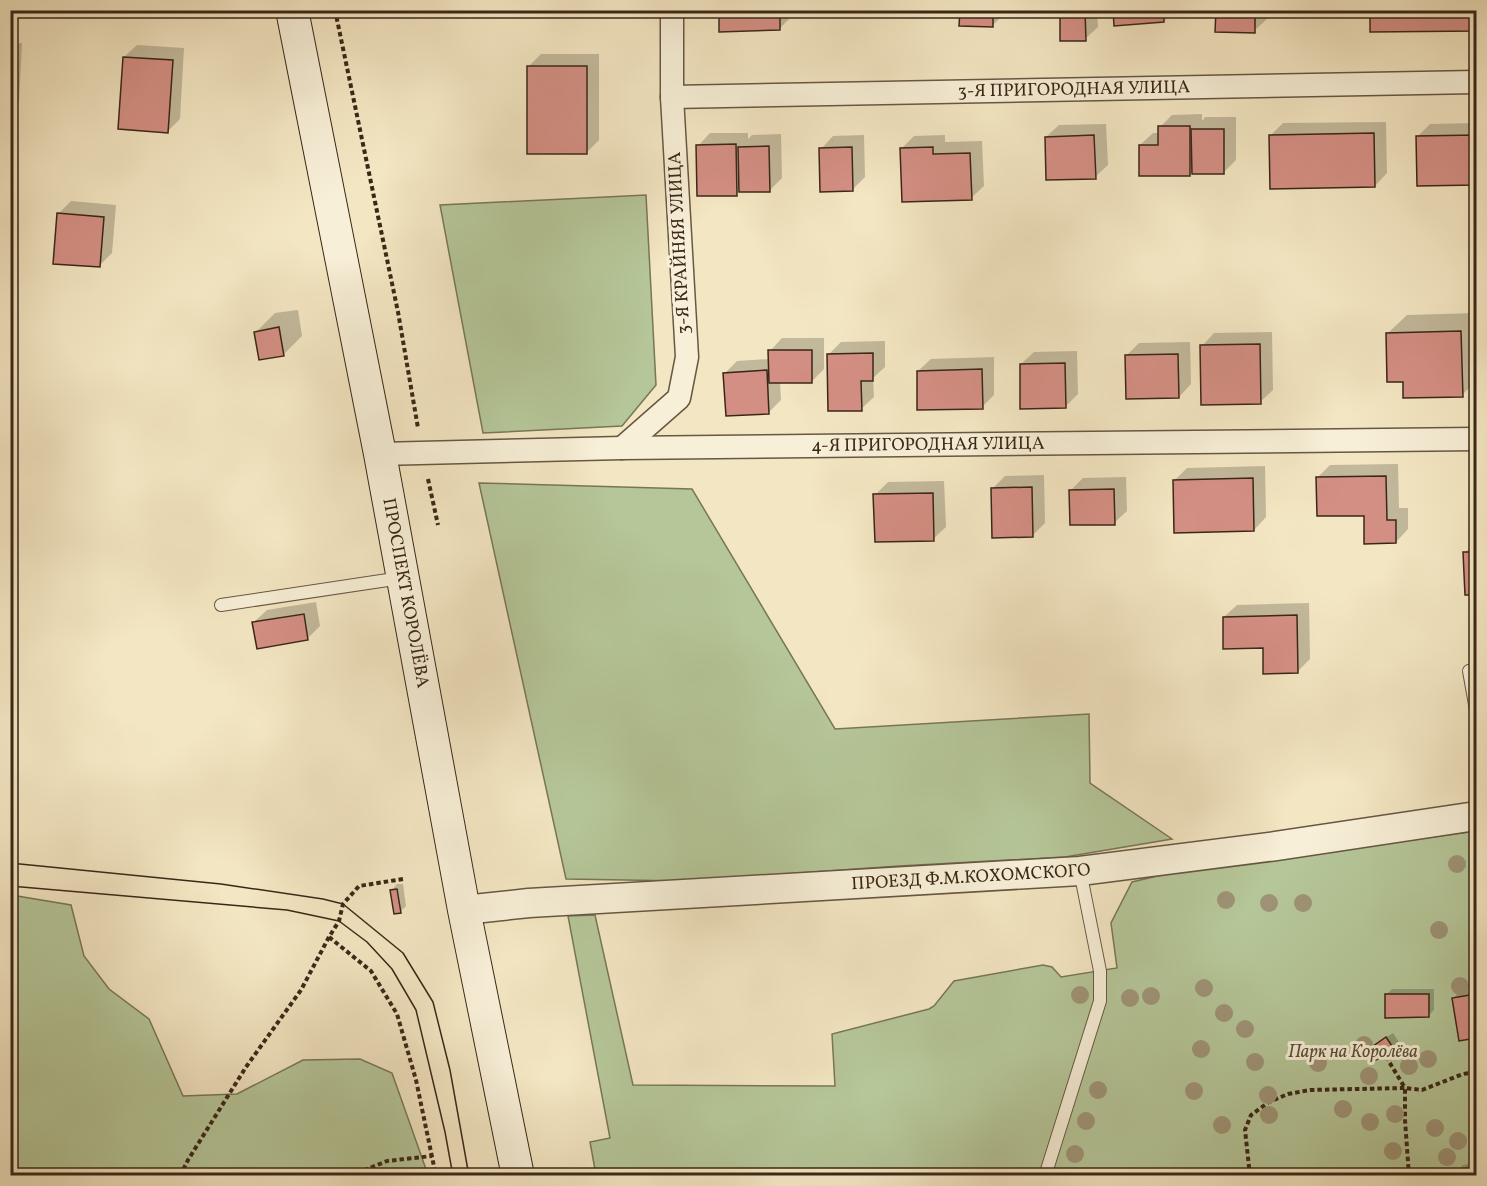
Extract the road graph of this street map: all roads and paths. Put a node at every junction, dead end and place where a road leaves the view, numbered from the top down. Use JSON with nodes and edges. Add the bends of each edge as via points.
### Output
{"nodes":[{"id":1,"x":292,"y":10,"type":"edge"},
{"id":2,"x":335,"y":10,"type":"edge"},
{"id":3,"x":672,"y":10,"type":"edge"},
{"id":4,"x":1476,"y":82,"type":"edge"},
{"id":5,"x":672,"y":97,"type":"junction"},
{"id":6,"x":1476,"y":440,"type":"edge"},
{"id":7,"x":622,"y":448,"type":"junction"},
{"id":8,"x":422,"y":452,"type":"junction"},
{"id":9,"x":380,"y":454,"type":"junction"},
{"id":10,"x":438,"y":525,"type":"dead end"},
{"id":11,"x":403,"y":578,"type":"junction"},
{"id":12,"x":221,"y":605,"type":"dead end"},
{"id":13,"x":1469,"y":671,"type":"dead end"},
{"id":14,"x":1476,"y":710,"type":"edge"},
{"id":15,"x":1476,"y":816,"type":"edge"},
{"id":16,"x":1080,"y":871,"type":"junction"},
{"id":17,"x":403,"y":879,"type":"dead end"},
{"id":18,"x":464,"y":910,"type":"junction"},
{"id":19,"x":329,"y":937,"type":"junction"},
{"id":20,"x":1388,"y":1060,"type":"dead end"},
{"id":21,"x":1476,"y":1072,"type":"edge"},
{"id":22,"x":1405,"y":1088,"type":"junction"},
{"id":23,"x":432,"y":1156,"type":"junction"},
{"id":24,"x":180,"y":1176,"type":"edge"},
{"id":25,"x":350,"y":1176,"type":"edge"},
{"id":26,"x":436,"y":1176,"type":"edge"},
{"id":27,"x":518,"y":1176,"type":"edge"},
{"id":28,"x":1045,"y":1176,"type":"edge"},
{"id":29,"x":1250,"y":1176,"type":"edge"},
{"id":30,"x":1409,"y":1176,"type":"edge"}],
"edges":[{"from":1,"to":9,"type":"main road","name":"ПРОСПЕКТ КОРОЛЁВА"},
{"from":2,"to":8,"type":"path","via":[[398,312]]},
{"from":3,"to":5,"type":"street","name":"3-Я КРАЙНЯЯ УЛИЦА"},
{"from":4,"to":5,"type":"street","name":"3-Я ПРИГОРОДНАЯ УЛИЦА"},
{"from":5,"to":7,"type":"street","name":"3-Я КРАЙНЯЯ УЛИЦА","via":[[687,357],[679,398]]},
{"from":6,"to":7,"type":"street","name":"4-Я ПРИГОРОДНАЯ УЛИЦА"},
{"from":7,"to":8,"type":"street","name":"4-Я ПРИГОРОДНАЯ УЛИЦА"},
{"from":8,"to":9,"type":"street","name":"4-Я ПРИГОРОДНАЯ УЛИЦА"},
{"from":8,"to":10,"type":"path"},
{"from":9,"to":11,"type":"main road","name":"ПРОСПЕКТ КОРОЛЁВА"},
{"from":11,"to":12,"type":"lane"},
{"from":11,"to":18,"type":"main road","name":"ПРОСПЕКТ КОРОЛЁВА"},
{"from":13,"to":14,"type":"lane"},
{"from":15,"to":16,"type":"street","name":"ПРОЕЗД Ф.М.КОХОМСКОГО"},
{"from":16,"to":18,"type":"street","name":"ПРОЕЗД Ф.М.КОХОМСКОГО","via":[[541,902]]},
{"from":16,"to":28,"type":"lane","via":[[1100,971],[1101,1001]]},
{"from":17,"to":19,"type":"path","via":[[359,886],[343,904]]},
{"from":18,"to":27,"type":"main road","name":"ПРОСПЕКТ КОРОЛЁВА"},
{"from":19,"to":23,"type":"path","via":[[371,971],[398,1014]]},
{"from":19,"to":24,"type":"path","via":[[301,990],[246,1066]]},
{"from":20,"to":22,"type":"path"},
{"from":21,"to":22,"type":"path","via":[[1422,1090]]},
{"from":22,"to":29,"type":"path","via":[[1310,1090],[1269,1102],[1251,1115],[1245,1130]]},
{"from":22,"to":30,"type":"path"},
{"from":23,"to":25,"type":"path","via":[[387,1161]]},
{"from":23,"to":26,"type":"path"}]}
